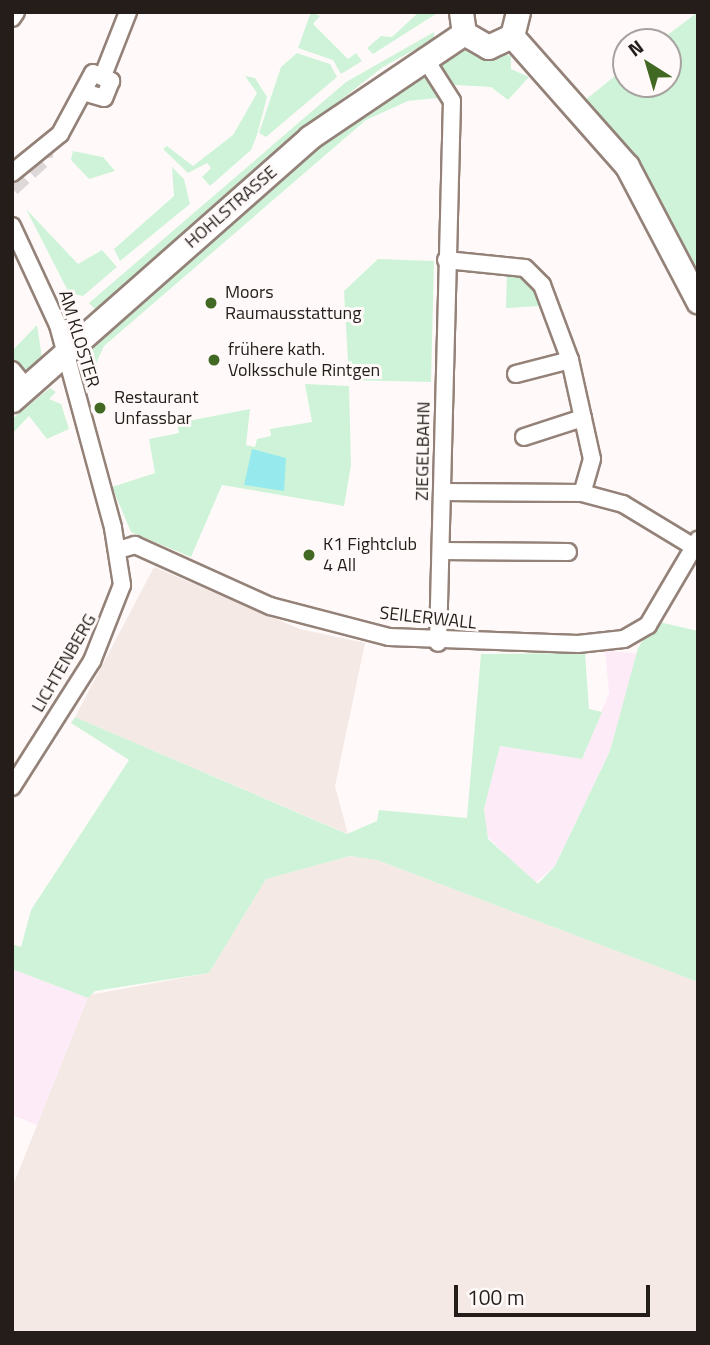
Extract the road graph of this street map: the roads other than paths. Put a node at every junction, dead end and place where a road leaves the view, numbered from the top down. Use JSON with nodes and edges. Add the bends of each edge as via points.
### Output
{"nodes":[{"id":1,"x":16,"y":12,"type":"edge"},
{"id":2,"x":128,"y":12,"type":"edge"},
{"id":3,"x":518,"y":12,"type":"edge"},
{"id":4,"x":12,"y":18,"type":"edge"},
{"id":5,"x":463,"y":23,"type":"edge"},
{"id":6,"x":513,"y":36,"type":"junction"},
{"id":7,"x":424,"y":57,"type":"junction"},
{"id":8,"x":12,"y":173,"type":"edge"},
{"id":9,"x":12,"y":226,"type":"edge"},
{"id":10,"x":446,"y":260,"type":"junction"},
{"id":11,"x":698,"y":301,"type":"edge"},
{"id":12,"x":65,"y":351,"type":"junction"},
{"id":13,"x":570,"y":360,"type":"junction"},
{"id":14,"x":516,"y":374,"type":"dead end"},
{"id":15,"x":17,"y":386,"type":"edge"},
{"id":16,"x":583,"y":418,"type":"junction"},
{"id":17,"x":524,"y":438,"type":"dead end"},
{"id":18,"x":442,"y":492,"type":"junction"},
{"id":19,"x":582,"y":494,"type":"junction"},
{"id":20,"x":696,"y":543,"type":"edge"},
{"id":21,"x":118,"y":550,"type":"junction"},
{"id":22,"x":440,"y":551,"type":"junction"},
{"id":23,"x":568,"y":552,"type":"dead end"},
{"id":24,"x":438,"y":643,"type":"junction"},
{"id":25,"x":12,"y":787,"type":"edge"}],
"edges":[{"from":1,"to":4,"type":"street"},
{"from":2,"to":8,"type":"street","via":[[104,73],[93,73],[85,82],[87,93],[60,134]]},
{"from":3,"to":6,"type":"main road"},
{"from":5,"to":6,"type":"main road","via":[[488,47]]},
{"from":5,"to":7,"type":"main road","name":"HOHLSTRASSE"},
{"from":6,"to":11,"type":"main road","via":[[626,166]]},
{"from":7,"to":10,"type":"street","name":"ZIEGELBAHN","via":[[452,101]]},
{"from":7,"to":12,"type":"main road","name":"HOHLSTRASSE","via":[[310,137]]},
{"from":9,"to":12,"type":"street","name":"AM KLOSTER"},
{"from":10,"to":13,"type":"street","via":[[525,268],[542,285]]},
{"from":10,"to":18,"type":"street","name":"ZIEGELBAHN"},
{"from":12,"to":15,"type":"main road","name":"HOHLSTRASSE"},
{"from":12,"to":21,"type":"street","name":"AM KLOSTER"},
{"from":13,"to":14,"type":"street"},
{"from":13,"to":16,"type":"street"},
{"from":16,"to":17,"type":"street"},
{"from":16,"to":19,"type":"street","via":[[592,459]]},
{"from":18,"to":19,"type":"street"},
{"from":18,"to":22,"type":"street","name":"ZIEGELBAHN"},
{"from":19,"to":20,"type":"street","via":[[623,504]]},
{"from":20,"to":24,"type":"street","name":"SEILERWALL","via":[[648,625],[624,639]]},
{"from":21,"to":24,"type":"street","name":"SEILERWALL","via":[[135,545],[270,606]]},
{"from":21,"to":25,"type":"street","name":"LICHTENBERG","via":[[122,585],[110,624]]},
{"from":22,"to":23,"type":"street"},
{"from":22,"to":24,"type":"street","name":"ZIEGELBAHN"}]}
